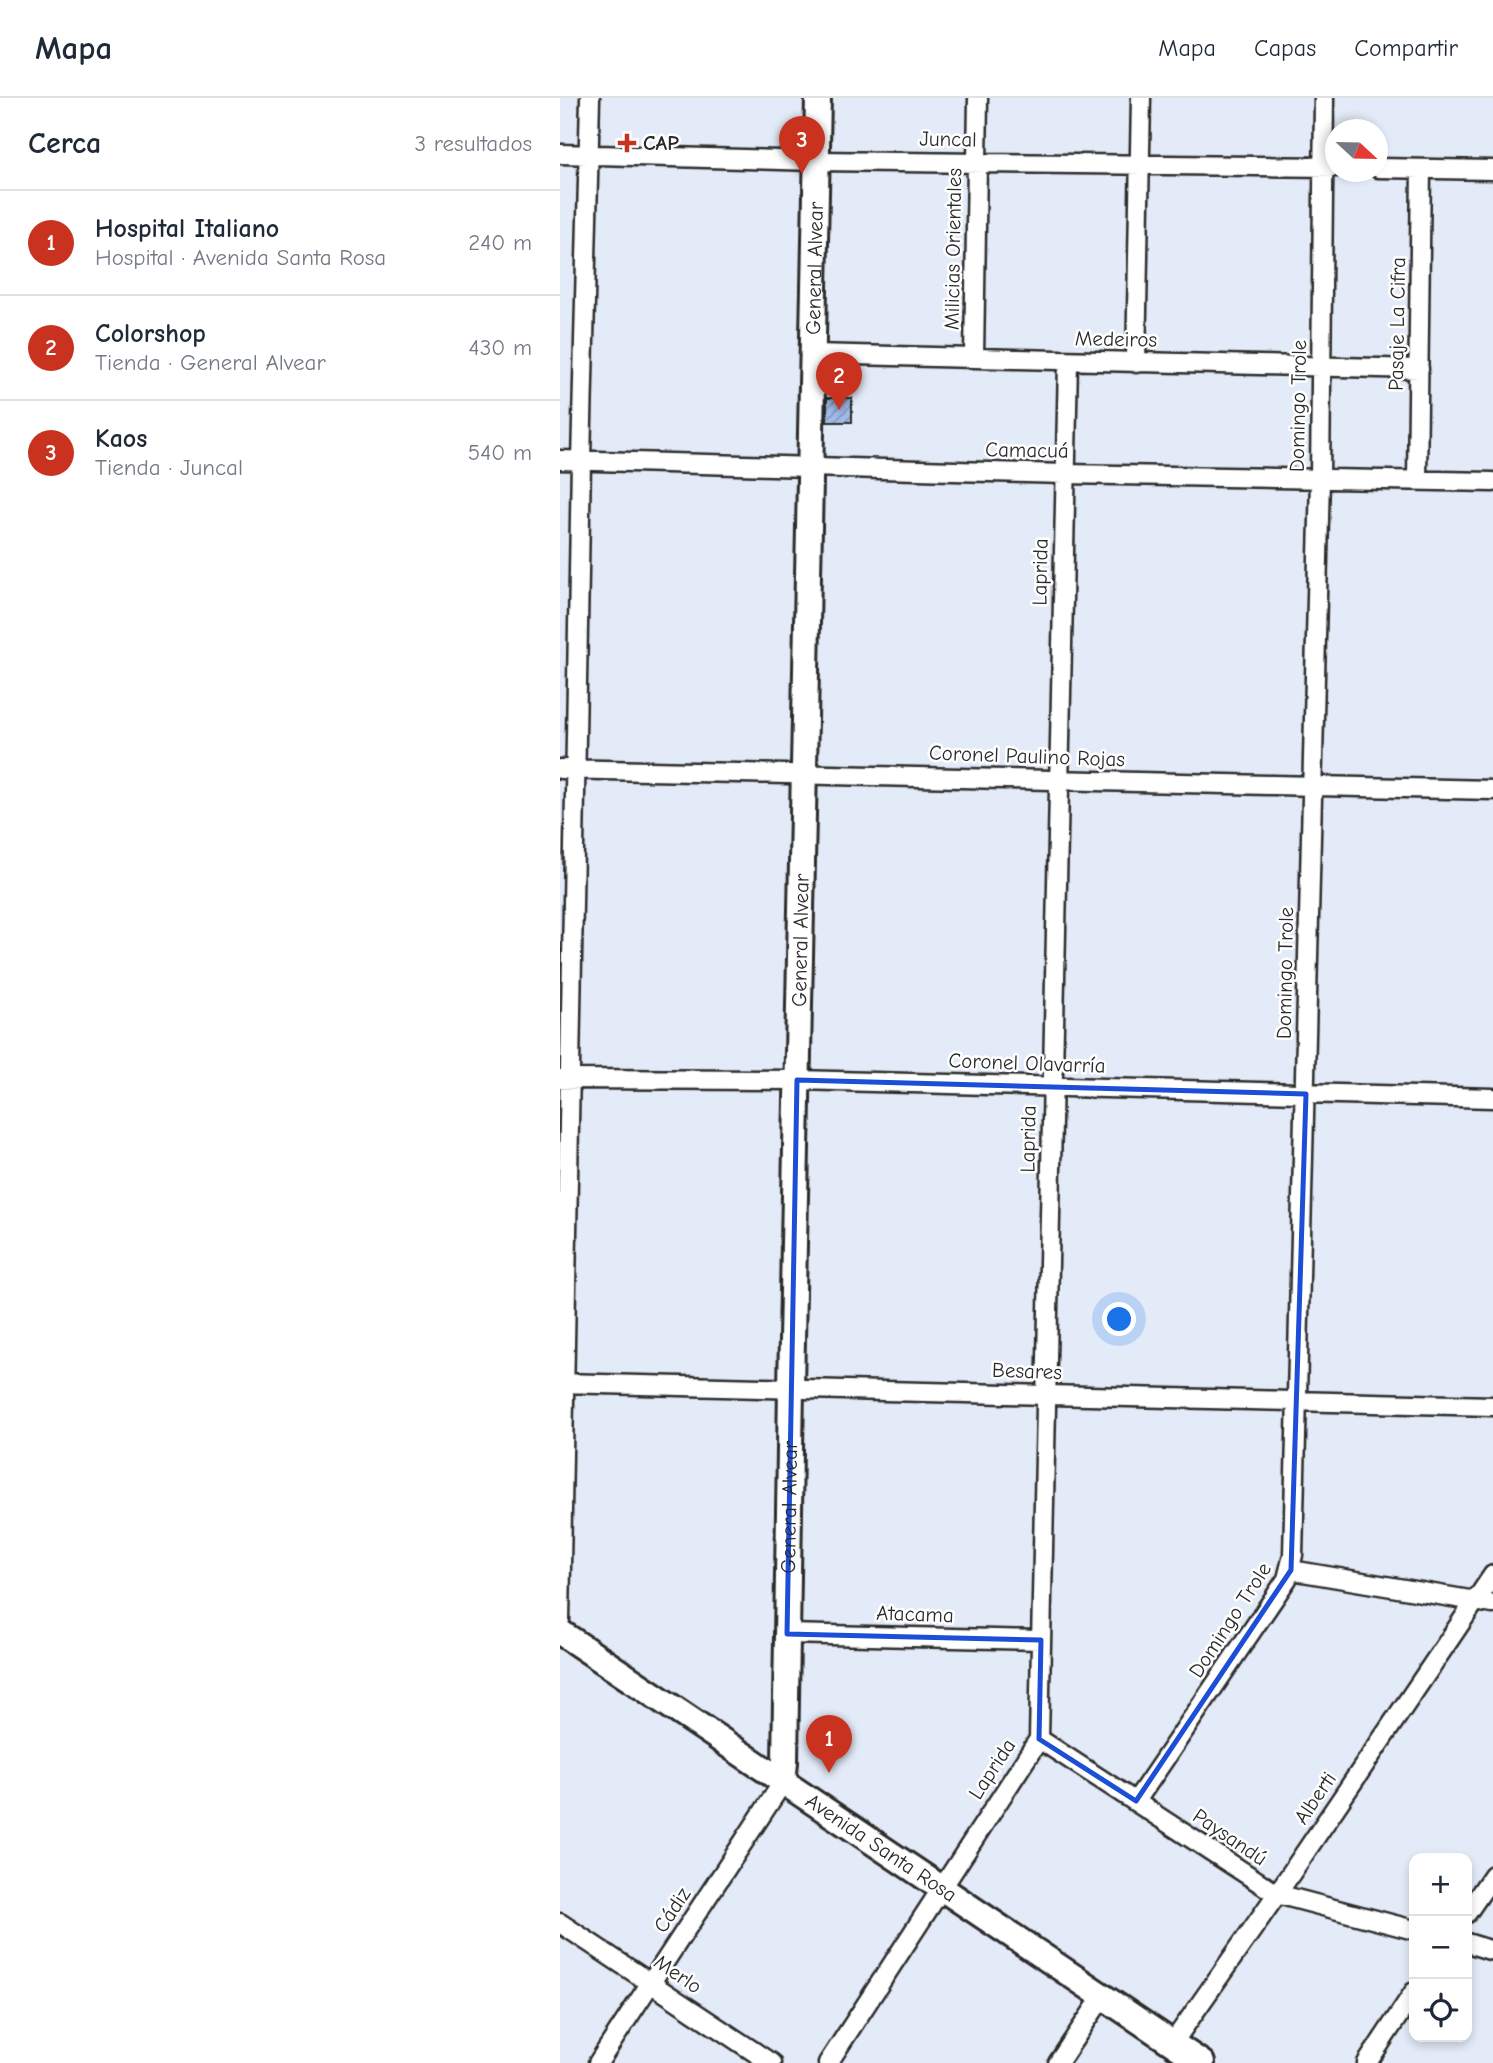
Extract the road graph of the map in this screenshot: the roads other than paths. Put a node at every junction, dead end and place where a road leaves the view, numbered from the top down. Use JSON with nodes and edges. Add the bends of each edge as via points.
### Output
{"nodes":[{"id":1,"x":590,"y":98,"type":"edge"},
{"id":2,"x":818,"y":98,"type":"edge"},
{"id":3,"x":978,"y":98,"type":"edge"},
{"id":4,"x":1140,"y":98,"type":"edge"},
{"id":5,"x":1324,"y":98,"type":"edge"},
{"id":6,"x":1326,"y":119,"type":"edge"},
{"id":7,"x":560,"y":154,"type":"edge"},
{"id":8,"x":589,"y":155,"type":"junction"},
{"id":9,"x":816,"y":161,"type":"junction"},
{"id":10,"x":977,"y":162,"type":"junction"},
{"id":11,"x":1139,"y":165,"type":"junction"},
{"id":12,"x":1325,"y":167,"type":"edge"},
{"id":13,"x":1388,"y":168,"type":"edge"},
{"id":14,"x":1421,"y":169,"type":"junction"},
{"id":15,"x":1493,"y":170,"type":"edge"},
{"id":16,"x":1328,"y":182,"type":"edge"},
{"id":17,"x":812,"y":354,"type":"junction"},
{"id":18,"x":974,"y":358,"type":"junction"},
{"id":19,"x":1068,"y":361,"type":"junction"},
{"id":20,"x":1136,"y":363,"type":"junction"},
{"id":21,"x":1321,"y":367,"type":"junction"},
{"id":22,"x":1419,"y":369,"type":"junction"},
{"id":23,"x":560,"y":460,"type":"edge"},
{"id":24,"x":581,"y":461,"type":"junction"},
{"id":25,"x":809,"y":467,"type":"junction"},
{"id":26,"x":1065,"y":474,"type":"junction"},
{"id":27,"x":1320,"y":478,"type":"junction"},
{"id":28,"x":1417,"y":480,"type":"junction"},
{"id":29,"x":1493,"y":482,"type":"edge"},
{"id":30,"x":568,"y":769,"type":"edge"},
{"id":31,"x":803,"y":773,"type":"junction"},
{"id":32,"x":1058,"y":780,"type":"junction"},
{"id":33,"x":1311,"y":786,"type":"junction"},
{"id":34,"x":1493,"y":790,"type":"edge"},
{"id":35,"x":565,"y":1079,"type":"edge"},
{"id":36,"x":797,"y":1080,"type":"junction"},
{"id":37,"x":1052,"y":1087,"type":"junction"},
{"id":38,"x":1306,"y":1094,"type":"junction"},
{"id":39,"x":1493,"y":1098,"type":"edge"},
{"id":40,"x":562,"y":1383,"type":"edge"},
{"id":41,"x":791,"y":1387,"type":"junction"},
{"id":42,"x":1046,"y":1394,"type":"junction"},
{"id":43,"x":1298,"y":1401,"type":"junction"},
{"id":44,"x":1493,"y":1406,"type":"edge"},
{"id":45,"x":1291,"y":1570,"type":"junction"},
{"id":46,"x":1493,"y":1575,"type":"edge"},
{"id":47,"x":1485,"y":1602,"type":"edge"},
{"id":48,"x":560,"y":1620,"type":"edge"},
{"id":49,"x":560,"y":1632,"type":"edge"},
{"id":50,"x":787,"y":1634,"type":"junction"},
{"id":51,"x":1041,"y":1640,"type":"junction"},
{"id":52,"x":1040,"y":1739,"type":"junction"},
{"id":53,"x":783,"y":1782,"type":"junction"},
{"id":54,"x":1136,"y":1801,"type":"junction"},
{"id":55,"x":1493,"y":1875,"type":"edge"},
{"id":56,"x":941,"y":1888,"type":"junction"},
{"id":57,"x":1277,"y":1894,"type":"junction"},
{"id":58,"x":1472,"y":1906,"type":"edge"},
{"id":59,"x":560,"y":1923,"type":"edge"},
{"id":60,"x":1409,"y":1929,"type":"edge"},
{"id":61,"x":1472,"y":1945,"type":"edge"},
{"id":62,"x":1493,"y":1951,"type":"edge"},
{"id":63,"x":651,"y":1983,"type":"junction"},
{"id":64,"x":1103,"y":1996,"type":"junction"},
{"id":65,"x":1409,"y":2000,"type":"edge"},
{"id":66,"x":1172,"y":2044,"type":"junction"},
{"id":67,"x":598,"y":2063,"type":"edge"},
{"id":68,"x":771,"y":2063,"type":"edge"},
{"id":69,"x":828,"y":2063,"type":"edge"},
{"id":70,"x":1058,"y":2063,"type":"edge"},
{"id":71,"x":1202,"y":2063,"type":"edge"},
{"id":72,"x":1367,"y":2063,"type":"edge"}],
"edges":[{"from":1,"to":8,"type":"street"},
{"from":2,"to":9,"type":"street","name":"General Alvear"},
{"from":3,"to":10,"type":"street","name":"Milicias Orientales"},
{"from":4,"to":11,"type":"street"},
{"from":5,"to":6,"type":"street","name":"Domingo Trole"},
{"from":7,"to":8,"type":"street","name":"Juncal"},
{"from":8,"to":9,"type":"street","name":"Juncal"},
{"from":8,"to":24,"type":"street"},
{"from":9,"to":10,"type":"street","name":"Juncal"},
{"from":9,"to":17,"type":"street","name":"General Alvear"},
{"from":10,"to":11,"type":"street","name":"Juncal"},
{"from":10,"to":18,"type":"street","name":"Milicias Orientales"},
{"from":11,"to":12,"type":"street","name":"Juncal"},
{"from":11,"to":20,"type":"street"},
{"from":13,"to":14,"type":"street"},
{"from":14,"to":15,"type":"street"},
{"from":14,"to":22,"type":"street","name":"Pasaje La Cifra"},
{"from":16,"to":21,"type":"street","name":"Domingo Trole"},
{"from":17,"to":18,"type":"street","name":"Medeiros"},
{"from":17,"to":25,"type":"street","name":"General Alvear"},
{"from":18,"to":19,"type":"street","name":"Medeiros"},
{"from":19,"to":20,"type":"street","name":"Medeiros"},
{"from":19,"to":26,"type":"street","name":"Laprida"},
{"from":20,"to":21,"type":"street","name":"Medeiros"},
{"from":21,"to":22,"type":"street","name":"Medeiros"},
{"from":21,"to":27,"type":"street","name":"Domingo Trole"},
{"from":22,"to":28,"type":"street","name":"Pasaje La Cifra"},
{"from":23,"to":24,"type":"street","name":"Camacuá"},
{"from":24,"to":25,"type":"street","name":"Camacuá"},
{"from":24,"to":30,"type":"street"},
{"from":25,"to":26,"type":"street","name":"Camacuá"},
{"from":25,"to":31,"type":"street","name":"General Alvear"},
{"from":26,"to":27,"type":"street","name":"Camacuá"},
{"from":26,"to":32,"type":"street","name":"Laprida"},
{"from":27,"to":28,"type":"street","name":"Camacuá"},
{"from":27,"to":33,"type":"street","name":"Domingo Trole"},
{"from":28,"to":29,"type":"street","name":"Camacuá"},
{"from":30,"to":31,"type":"street","name":"Coronel Paulino Rojas"},
{"from":30,"to":35,"type":"street"},
{"from":31,"to":32,"type":"street","name":"Coronel Paulino Rojas"},
{"from":31,"to":36,"type":"street","name":"General Alvear"},
{"from":32,"to":33,"type":"street","name":"Coronel Paulino Rojas"},
{"from":32,"to":37,"type":"street","name":"Laprida"},
{"from":33,"to":34,"type":"street","name":"Coronel Paulino Rojas"},
{"from":33,"to":38,"type":"street","name":"Domingo Trole"},
{"from":35,"to":36,"type":"street","name":"Coronel Olavarría"},
{"from":35,"to":40,"type":"street"},
{"from":36,"to":37,"type":"street","name":"Coronel Olavarría"},
{"from":36,"to":41,"type":"street","name":"General Alvear"},
{"from":37,"to":38,"type":"street","name":"Coronel Olavarría"},
{"from":37,"to":42,"type":"street","name":"Laprida"},
{"from":38,"to":39,"type":"street","name":"Coronel Olavarría"},
{"from":38,"to":43,"type":"street","name":"Domingo Trole"},
{"from":40,"to":41,"type":"street","name":"Besares"},
{"from":40,"to":48,"type":"street"},
{"from":41,"to":42,"type":"street","name":"Besares"},
{"from":41,"to":50,"type":"street","name":"General Alvear"},
{"from":42,"to":43,"type":"street","name":"Besares"},
{"from":42,"to":51,"type":"street","name":"Laprida"},
{"from":43,"to":44,"type":"street","name":"Besares"},
{"from":43,"to":45,"type":"street","name":"Domingo Trole"},
{"from":45,"to":47,"type":"street"},
{"from":45,"to":54,"type":"street","name":"Domingo Trole"},
{"from":46,"to":47,"type":"street","name":"Alberti"},
{"from":47,"to":57,"type":"street","name":"Alberti"},
{"from":49,"to":53,"type":"street","name":"Avenida Santa Rosa"},
{"from":50,"to":51,"type":"street","name":"Atacama"},
{"from":50,"to":53,"type":"street","name":"General Alvear"},
{"from":51,"to":52,"type":"street","name":"Laprida"},
{"from":52,"to":54,"type":"street","name":"Paysandú"},
{"from":52,"to":56,"type":"street","name":"Laprida"},
{"from":53,"to":56,"type":"street","name":"Avenida Santa Rosa"},
{"from":53,"to":63,"type":"street","name":"Cádiz"},
{"from":54,"to":57,"type":"street","name":"Paysandú"},
{"from":55,"to":58,"type":"street"},
{"from":56,"to":64,"type":"street","name":"Avenida Santa Rosa"},
{"from":56,"to":69,"type":"street","name":"Laprida"},
{"from":57,"to":60,"type":"street","name":"Paysandú"},
{"from":57,"to":66,"type":"street","name":"Alberti"},
{"from":59,"to":63,"type":"street","name":"Merlo"},
{"from":61,"to":62,"type":"street"},
{"from":63,"to":67,"type":"street","name":"Cádiz"},
{"from":63,"to":68,"type":"street","name":"Merlo"},
{"from":64,"to":66,"type":"street","name":"Avenida Santa Rosa"},
{"from":64,"to":70,"type":"street"},
{"from":65,"to":72,"type":"street"},
{"from":66,"to":71,"type":"street","name":"Avenida Santa Rosa"}]}
